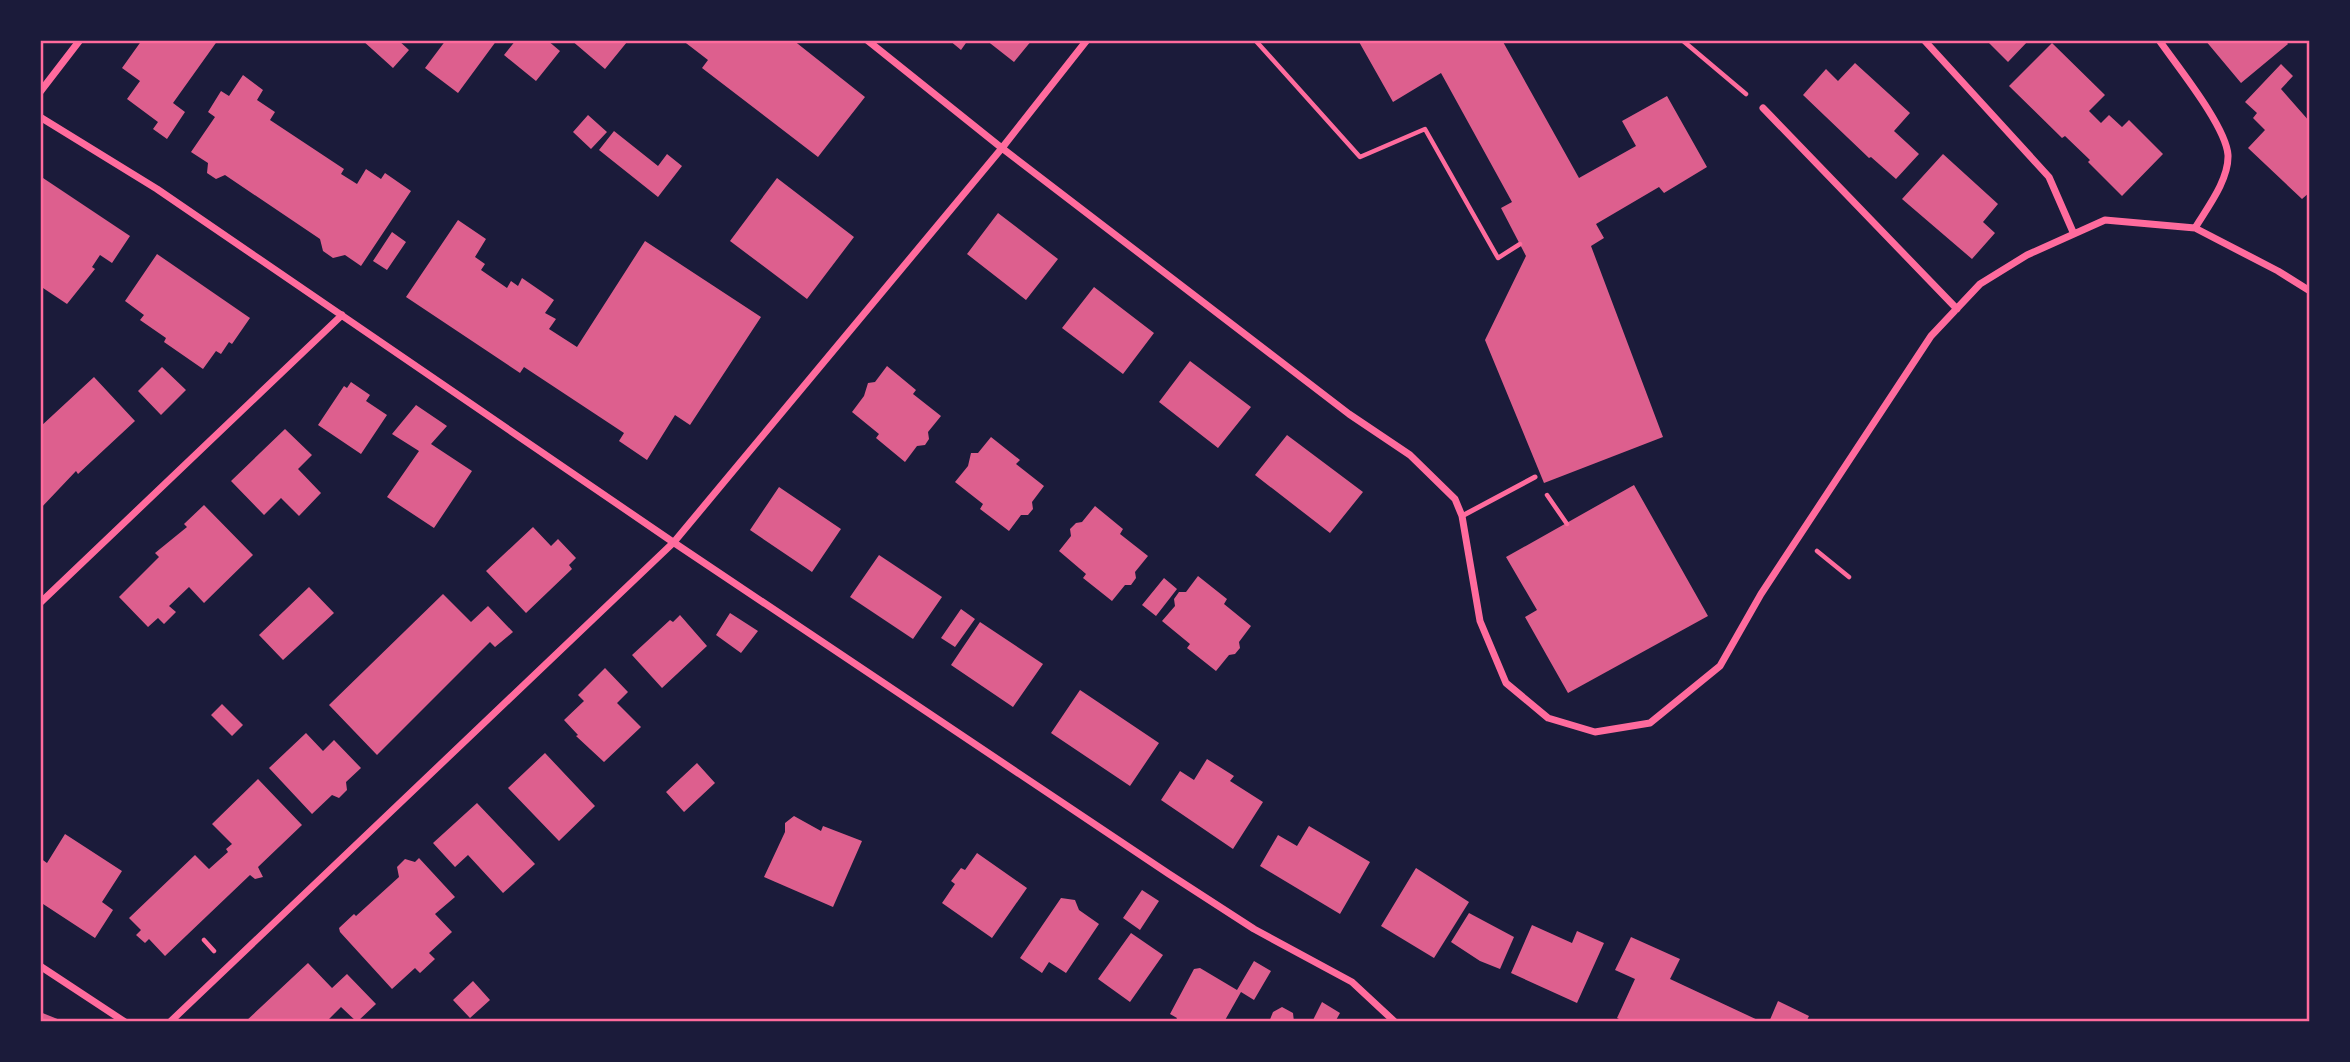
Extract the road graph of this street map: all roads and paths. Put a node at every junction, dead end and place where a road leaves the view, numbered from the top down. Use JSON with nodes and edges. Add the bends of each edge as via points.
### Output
{"nodes":[{"id":1,"x":80,"y":40,"type":"edge"},
{"id":2,"x":867,"y":40,"type":"edge"},
{"id":3,"x":1087,"y":40,"type":"edge"},
{"id":4,"x":1255,"y":40,"type":"edge"},
{"id":5,"x":1682,"y":40,"type":"edge"},
{"id":6,"x":1924,"y":40,"type":"edge"},
{"id":7,"x":2159,"y":40,"type":"edge"},
{"id":8,"x":40,"y":92,"type":"edge"},
{"id":9,"x":1763,"y":108,"type":"joint"},
{"id":10,"x":40,"y":117,"type":"edge"},
{"id":11,"x":1002,"y":148,"type":"junction"},
{"id":12,"x":2195,"y":228,"type":"junction"},
{"id":13,"x":2073,"y":232,"type":"junction"},
{"id":14,"x":1520,"y":244,"type":"dead end"},
{"id":15,"x":2310,"y":291,"type":"edge"},
{"id":16,"x":1956,"y":309,"type":"junction"},
{"id":17,"x":342,"y":315,"type":"junction"},
{"id":18,"x":1535,"y":477,"type":"joint"},
{"id":19,"x":1462,"y":516,"type":"junction"},
{"id":20,"x":1567,"y":524,"type":"dead end"},
{"id":21,"x":1799,"y":537,"type":"junction"},
{"id":22,"x":674,"y":542,"type":"junction"},
{"id":23,"x":1849,"y":577,"type":"dead end"},
{"id":24,"x":40,"y":603,"type":"edge"},
{"id":25,"x":40,"y":966,"type":"edge"},
{"id":26,"x":125,"y":1022,"type":"edge"},
{"id":27,"x":170,"y":1022,"type":"edge"},
{"id":28,"x":1395,"y":1022,"type":"edge"}],
"edges":[{"from":1,"to":8,"type":"street"},
{"from":2,"to":11,"type":"street"},
{"from":3,"to":11,"type":"street"},
{"from":4,"to":14,"type":"path","via":[[1360,157],[1425,129],[1498,258]]},
{"from":5,"to":9,"type":"path"},
{"from":6,"to":13,"type":"street","via":[[2049,177]]},
{"from":7,"to":12,"type":"street","via":[[2223,137],[2228,157],[2218,190]]},
{"from":9,"to":16,"type":"street"},
{"from":10,"to":17,"type":"street","via":[[157,189]]},
{"from":11,"to":19,"type":"street","via":[[1349,414],[1410,455],[1455,499]]},
{"from":11,"to":22,"type":"street"},
{"from":12,"to":13,"type":"street","via":[[2105,220]]},
{"from":12,"to":15,"type":"street"},
{"from":13,"to":16,"type":"street","via":[[1980,284]]},
{"from":16,"to":21,"type":"street","via":[[1931,336]]},
{"from":17,"to":22,"type":"street"},
{"from":17,"to":24,"type":"street"},
{"from":18,"to":19,"type":"lane"},
{"from":18,"to":20,"type":"path"},
{"from":19,"to":21,"type":"street","via":[[1480,621],[1506,683],[1548,718],[1595,732],[1650,723],[1720,666]]},
{"from":21,"to":23,"type":"path"},
{"from":22,"to":27,"type":"street"},
{"from":22,"to":28,"type":"street","via":[[1254,929],[1353,982]]},
{"from":25,"to":26,"type":"street"}]}
